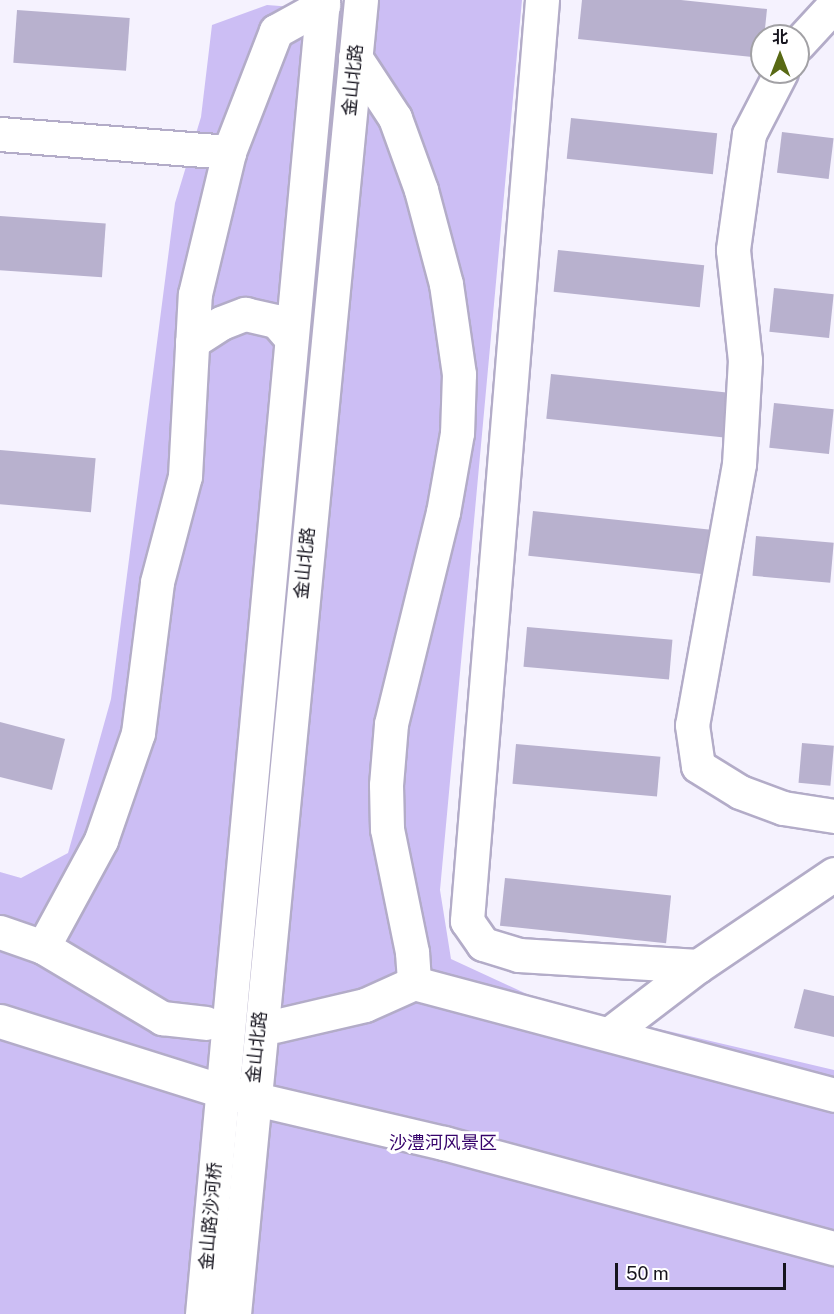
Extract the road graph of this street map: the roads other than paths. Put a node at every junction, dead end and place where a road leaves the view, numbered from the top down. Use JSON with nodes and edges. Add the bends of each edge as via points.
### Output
{"nodes":[{"id":1,"x":361,"y":0,"type":"edge"},
{"id":2,"x":542,"y":0,"type":"edge"},
{"id":3,"x":323,"y":2,"type":"edge"},
{"id":4,"x":834,"y":5,"type":"edge"},
{"id":5,"x":810,"y":31,"type":"edge"},
{"id":6,"x":355,"y":57,"type":"junction"},
{"id":7,"x":775,"y":84,"type":"edge"},
{"id":8,"x":0,"y":134,"type":"edge"},
{"id":9,"x":229,"y":152,"type":"junction"},
{"id":10,"x":291,"y":338,"type":"junction"},
{"id":11,"x":192,"y":342,"type":"junction"},
{"id":12,"x":834,"y":816,"type":"edge"},
{"id":13,"x":834,"y":874,"type":"edge"},
{"id":14,"x":0,"y":932,"type":"edge"},
{"id":15,"x":43,"y":947,"type":"junction"},
{"id":16,"x":698,"y":966,"type":"junction"},
{"id":17,"x":414,"y":983,"type":"junction"},
{"id":18,"x":0,"y":1022,"type":"edge"},
{"id":19,"x":206,"y":1023,"type":"dead end"},
{"id":20,"x":276,"y":1026,"type":"dead end"},
{"id":21,"x":609,"y":1034,"type":"junction"},
{"id":22,"x":834,"y":1095,"type":"edge"},
{"id":23,"x":236,"y":1108,"type":"junction"},
{"id":24,"x":834,"y":1248,"type":"edge"},
{"id":25,"x":202,"y":1314,"type":"edge"},
{"id":26,"x":234,"y":1314,"type":"edge"}],
"edges":[{"from":1,"to":6,"type":"street","name":"金山北路"},
{"from":2,"to":16,"type":"street","via":[[467,921],[483,944],[519,955]]},
{"from":3,"to":9,"type":"street","via":[[276,31]]},
{"from":3,"to":10,"type":"street","name":"金山北路"},
{"from":4,"to":5,"type":"street"},
{"from":6,"to":17,"type":"street","via":[[394,118],[421,190],[446,284],[459,374],[457,433],[443,512],[391,724],[387,775],[387,829],[412,952]]},
{"from":6,"to":23,"type":"street","name":"金山北路"},
{"from":7,"to":12,"type":"street","via":[[750,134],[733,250],[745,360],[739,464],[692,725],[698,766],[740,792],[783,808]]},
{"from":8,"to":9,"type":"street"},
{"from":9,"to":11,"type":"street","via":[[195,294]]},
{"from":10,"to":11,"type":"street","via":[[276,321],[245,314],[221,323]]},
{"from":10,"to":23,"type":"street","name":"金山北路"},
{"from":11,"to":15,"type":"street","via":[[185,476],[157,582],[138,733],[101,840]]},
{"from":13,"to":16,"type":"street"},
{"from":14,"to":15,"type":"street"},
{"from":15,"to":19,"type":"street","via":[[162,1018]]},
{"from":16,"to":21,"type":"street"},
{"from":17,"to":20,"type":"street","via":[[365,1005]]},
{"from":17,"to":21,"type":"street"},
{"from":18,"to":23,"type":"street"},
{"from":21,"to":22,"type":"street"},
{"from":23,"to":24,"type":"street","via":[[444,1143]]},
{"from":23,"to":25,"type":"street","name":"金山路沙河桥"},
{"from":23,"to":26,"type":"street","name":"金山路沙河桥"}]}
